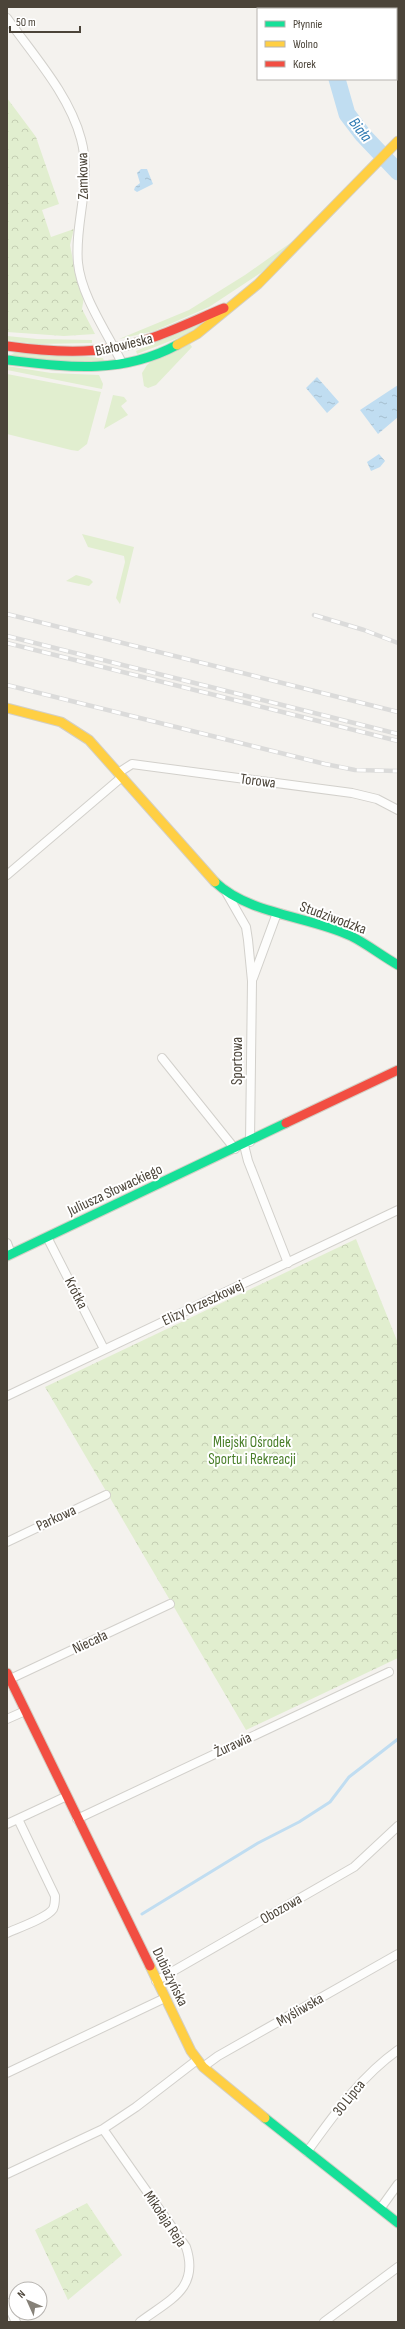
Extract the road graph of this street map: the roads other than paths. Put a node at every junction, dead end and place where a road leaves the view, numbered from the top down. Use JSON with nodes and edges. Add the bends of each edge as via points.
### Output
{"nodes":[{"id":1,"x":7,"y":18,"type":"edge"},
{"id":2,"x":396,"y":144,"type":"edge"},
{"id":3,"x":234,"y":304,"type":"junction"},
{"id":4,"x":7,"y":346,"type":"edge"},
{"id":5,"x":114,"y":348,"type":"junction"},
{"id":6,"x":7,"y":360,"type":"edge"},
{"id":7,"x":122,"y":364,"type":"junction"},
{"id":8,"x":7,"y":708,"type":"edge"},
{"id":9,"x":120,"y":775,"type":"junction"},
{"id":10,"x":398,"y":810,"type":"edge"},
{"id":11,"x":7,"y":875,"type":"edge"},
{"id":12,"x":226,"y":892,"type":"junction"},
{"id":13,"x":277,"y":913,"type":"junction"},
{"id":14,"x":398,"y":964,"type":"edge"},
{"id":15,"x":252,"y":981,"type":"junction"},
{"id":16,"x":162,"y":1058,"type":"dead end"},
{"id":17,"x":398,"y":1070,"type":"edge"},
{"id":18,"x":247,"y":1143,"type":"junction"},
{"id":19,"x":235,"y":1149,"type":"junction"},
{"id":20,"x":398,"y":1210,"type":"edge"},
{"id":21,"x":47,"y":1237,"type":"junction"},
{"id":22,"x":7,"y":1243,"type":"edge"},
{"id":23,"x":9,"y":1255,"type":"edge"},
{"id":24,"x":288,"y":1263,"type":"junction"},
{"id":25,"x":104,"y":1350,"type":"junction"},
{"id":26,"x":7,"y":1396,"type":"edge"},
{"id":27,"x":106,"y":1495,"type":"dead end"},
{"id":28,"x":7,"y":1542,"type":"edge"},
{"id":29,"x":170,"y":1604,"type":"dead end"},
{"id":30,"x":389,"y":1672,"type":"dead end"},
{"id":31,"x":9,"y":1676,"type":"edge"},
{"id":32,"x":25,"y":1710,"type":"junction"},
{"id":33,"x":7,"y":1719,"type":"edge"},
{"id":34,"x":66,"y":1796,"type":"junction"},
{"id":35,"x":18,"y":1819,"type":"junction"},
{"id":36,"x":78,"y":1819,"type":"junction"},
{"id":37,"x":7,"y":1824,"type":"edge"},
{"id":38,"x":398,"y":1826,"type":"edge"},
{"id":39,"x":7,"y":1933,"type":"edge"},
{"id":40,"x":398,"y":1954,"type":"edge"},
{"id":41,"x":156,"y":1981,"type":"junction"},
{"id":42,"x":165,"y":1998,"type":"junction"},
{"id":43,"x":398,"y":2050,"type":"edge"},
{"id":44,"x":197,"y":2060,"type":"junction"},
{"id":45,"x":204,"y":2067,"type":"junction"},
{"id":46,"x":7,"y":2073,"type":"edge"},
{"id":47,"x":103,"y":2129,"type":"junction"},
{"id":48,"x":307,"y":2152,"type":"junction"},
{"id":49,"x":7,"y":2174,"type":"edge"},
{"id":50,"x":398,"y":2184,"type":"edge"},
{"id":51,"x":380,"y":2209,"type":"junction"},
{"id":52,"x":398,"y":2223,"type":"edge"},
{"id":53,"x":398,"y":2267,"type":"edge"},
{"id":54,"x":7,"y":2303,"type":"edge"},
{"id":55,"x":16,"y":2322,"type":"edge"},
{"id":56,"x":140,"y":2322,"type":"edge"},
{"id":57,"x":324,"y":2322,"type":"edge"}],
"edges":[{"from":1,"to":5,"type":"street","name":"Zamkowa","via":[[63,98],[75,120],[82,141],[85,169],[78,264],[90,300]]},
{"from":2,"to":3,"type":"street","name":"Białowieska","via":[[294,250]]},
{"from":3,"to":5,"type":"street","name":"Białowieska","via":[[163,334]]},
{"from":3,"to":7,"type":"street","name":"Białowieska","via":[[197,334],[169,349]]},
{"from":4,"to":5,"type":"street","name":"Białowieska","via":[[62,351]]},
{"from":5,"to":7,"type":"street","name":"Zamkowa"},
{"from":6,"to":7,"type":"street","name":"Białowieska","via":[[39,366],[73,368]]},
{"from":8,"to":9,"type":"street","name":"Sportowa","via":[[48,717],[77,730]]},
{"from":9,"to":10,"type":"street","name":"Torowa","via":[[132,764],[352,793],[377,799]]},
{"from":9,"to":11,"type":"street","name":"Torowa"},
{"from":9,"to":12,"type":"street","name":"Sportowa"},
{"from":12,"to":13,"type":"street","name":"Sportowa"},
{"from":12,"to":15,"type":"street","name":"Sportowa","via":[[246,927]]},
{"from":13,"to":14,"type":"street","name":"Studziwodzka","via":[[350,936]]},
{"from":13,"to":15,"type":"street","name":"Sportowa"},
{"from":15,"to":18,"type":"street","name":"Sportowa"},
{"from":16,"to":19,"type":"street"},
{"from":17,"to":18,"type":"street","name":"Juliusza Słowackiego"},
{"from":18,"to":19,"type":"street","name":"Juliusza Słowackiego"},
{"from":18,"to":24,"type":"street","name":"Sportowa","via":[[248,1161]]},
{"from":19,"to":21,"type":"street","name":"Juliusza Słowackiego"},
{"from":20,"to":24,"type":"street","name":"Elizy Orzeszkowej"},
{"from":21,"to":23,"type":"street","name":"Juliusza Słowackiego"},
{"from":21,"to":25,"type":"street","name":"Krótka"},
{"from":22,"to":23,"type":"street"},
{"from":24,"to":25,"type":"street","name":"Elizy Orzeszkowej"},
{"from":25,"to":26,"type":"street","name":"Elizy Orzeszkowej"},
{"from":27,"to":28,"type":"street","name":"Parkowa"},
{"from":29,"to":31,"type":"street","name":"Niecała"},
{"from":30,"to":36,"type":"street","name":"Żurawia"},
{"from":31,"to":32,"type":"street","name":"Dubiażyńska"},
{"from":32,"to":33,"type":"street"},
{"from":32,"to":34,"type":"street","name":"Dubiażyńska"},
{"from":34,"to":35,"type":"street"},
{"from":34,"to":36,"type":"street","name":"Dubiażyńska"},
{"from":35,"to":37,"type":"street"},
{"from":35,"to":39,"type":"street","via":[[55,1896],[55,1904],[47,1915]]},
{"from":36,"to":41,"type":"street","name":"Dubiażyńska"},
{"from":38,"to":41,"type":"street","name":"Obozowa","via":[[354,1867]]},
{"from":40,"to":45,"type":"street","name":"Myśliwska","via":[[218,2056]]},
{"from":41,"to":42,"type":"street","name":"Dubiażyńska"},
{"from":42,"to":44,"type":"street","name":"Dubiażyńska"},
{"from":42,"to":46,"type":"street"},
{"from":43,"to":48,"type":"street","name":"30 Lipca","via":[[371,2072],[341,2106]]},
{"from":44,"to":45,"type":"street","name":"Dubiażyńska"},
{"from":44,"to":47,"type":"street"},
{"from":45,"to":48,"type":"street","name":"Dubiażyńska"},
{"from":47,"to":49,"type":"street"},
{"from":47,"to":56,"type":"street","name":"Mikołaja Reja","via":[[186,2247],[190,2261],[187,2282],[178,2293]]},
{"from":48,"to":51,"type":"street","name":"Dubiażyńska"},
{"from":50,"to":51,"type":"street"},
{"from":51,"to":52,"type":"street","name":"Dubiażyńska"},
{"from":53,"to":57,"type":"street"},
{"from":54,"to":55,"type":"street"}]}
